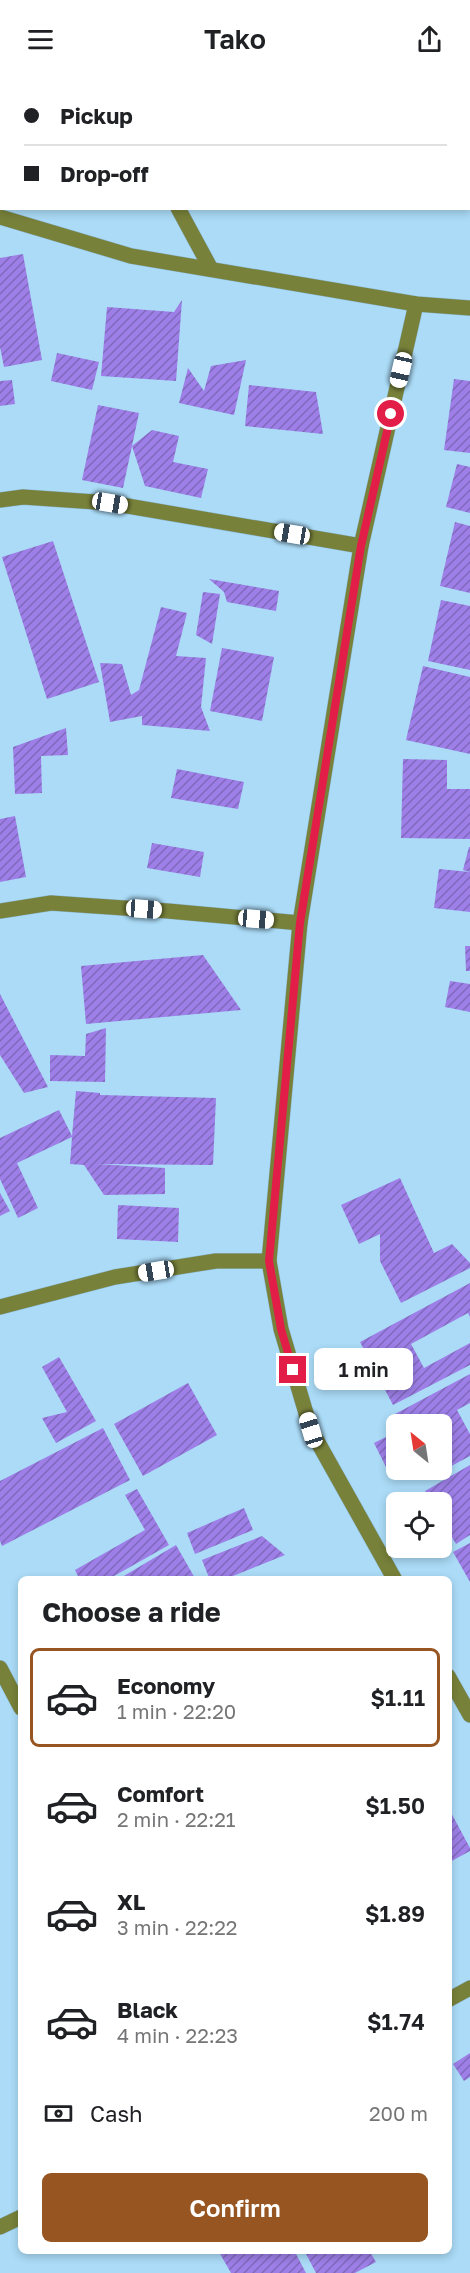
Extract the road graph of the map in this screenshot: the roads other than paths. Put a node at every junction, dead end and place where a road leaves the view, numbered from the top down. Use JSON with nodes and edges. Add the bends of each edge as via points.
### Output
{"nodes":[{"id":1,"x":179,"y":210,"type":"edge"},
{"id":2,"x":0,"y":217,"type":"edge"},
{"id":3,"x":211,"y":269,"type":"junction"},
{"id":4,"x":416,"y":304,"type":"junction"},
{"id":5,"x":470,"y":308,"type":"edge"},
{"id":6,"x":0,"y":500,"type":"edge"},
{"id":7,"x":361,"y":546,"type":"junction"},
{"id":8,"x":0,"y":911,"type":"edge"},
{"id":9,"x":300,"y":923,"type":"junction"},
{"id":10,"x":269,"y":1261,"type":"junction"},
{"id":11,"x":0,"y":1307,"type":"edge"},
{"id":12,"x":393,"y":1576,"type":"edge"},
{"id":13,"x":0,"y":1668,"type":"edge"},
{"id":14,"x":452,"y":1683,"type":"edge"},
{"id":15,"x":18,"y":1702,"type":"edge"},
{"id":16,"x":469,"y":1712,"type":"edge"},
{"id":17,"x":470,"y":1988,"type":"edge"},
{"id":18,"x":452,"y":1998,"type":"edge"},
{"id":19,"x":18,"y":2218,"type":"edge"},
{"id":20,"x":0,"y":2227,"type":"edge"}],
"edges":[{"from":1,"to":3,"type":"street"},
{"from":2,"to":3,"type":"street","via":[[131,256]]},
{"from":3,"to":4,"type":"street"},
{"from":4,"to":5,"type":"street"},
{"from":4,"to":7,"type":"street"},
{"from":6,"to":7,"type":"street","via":[[23,497],[110,503]]},
{"from":7,"to":9,"type":"street"},
{"from":8,"to":9,"type":"street","via":[[51,903]]},
{"from":9,"to":10,"type":"street"},
{"from":10,"to":11,"type":"street","via":[[216,1261],[115,1277]]},
{"from":10,"to":12,"type":"street","via":[[281,1329],[311,1430]]},
{"from":13,"to":15,"type":"street"},
{"from":14,"to":16,"type":"street"},
{"from":17,"to":18,"type":"street"},
{"from":19,"to":20,"type":"street"}]}
